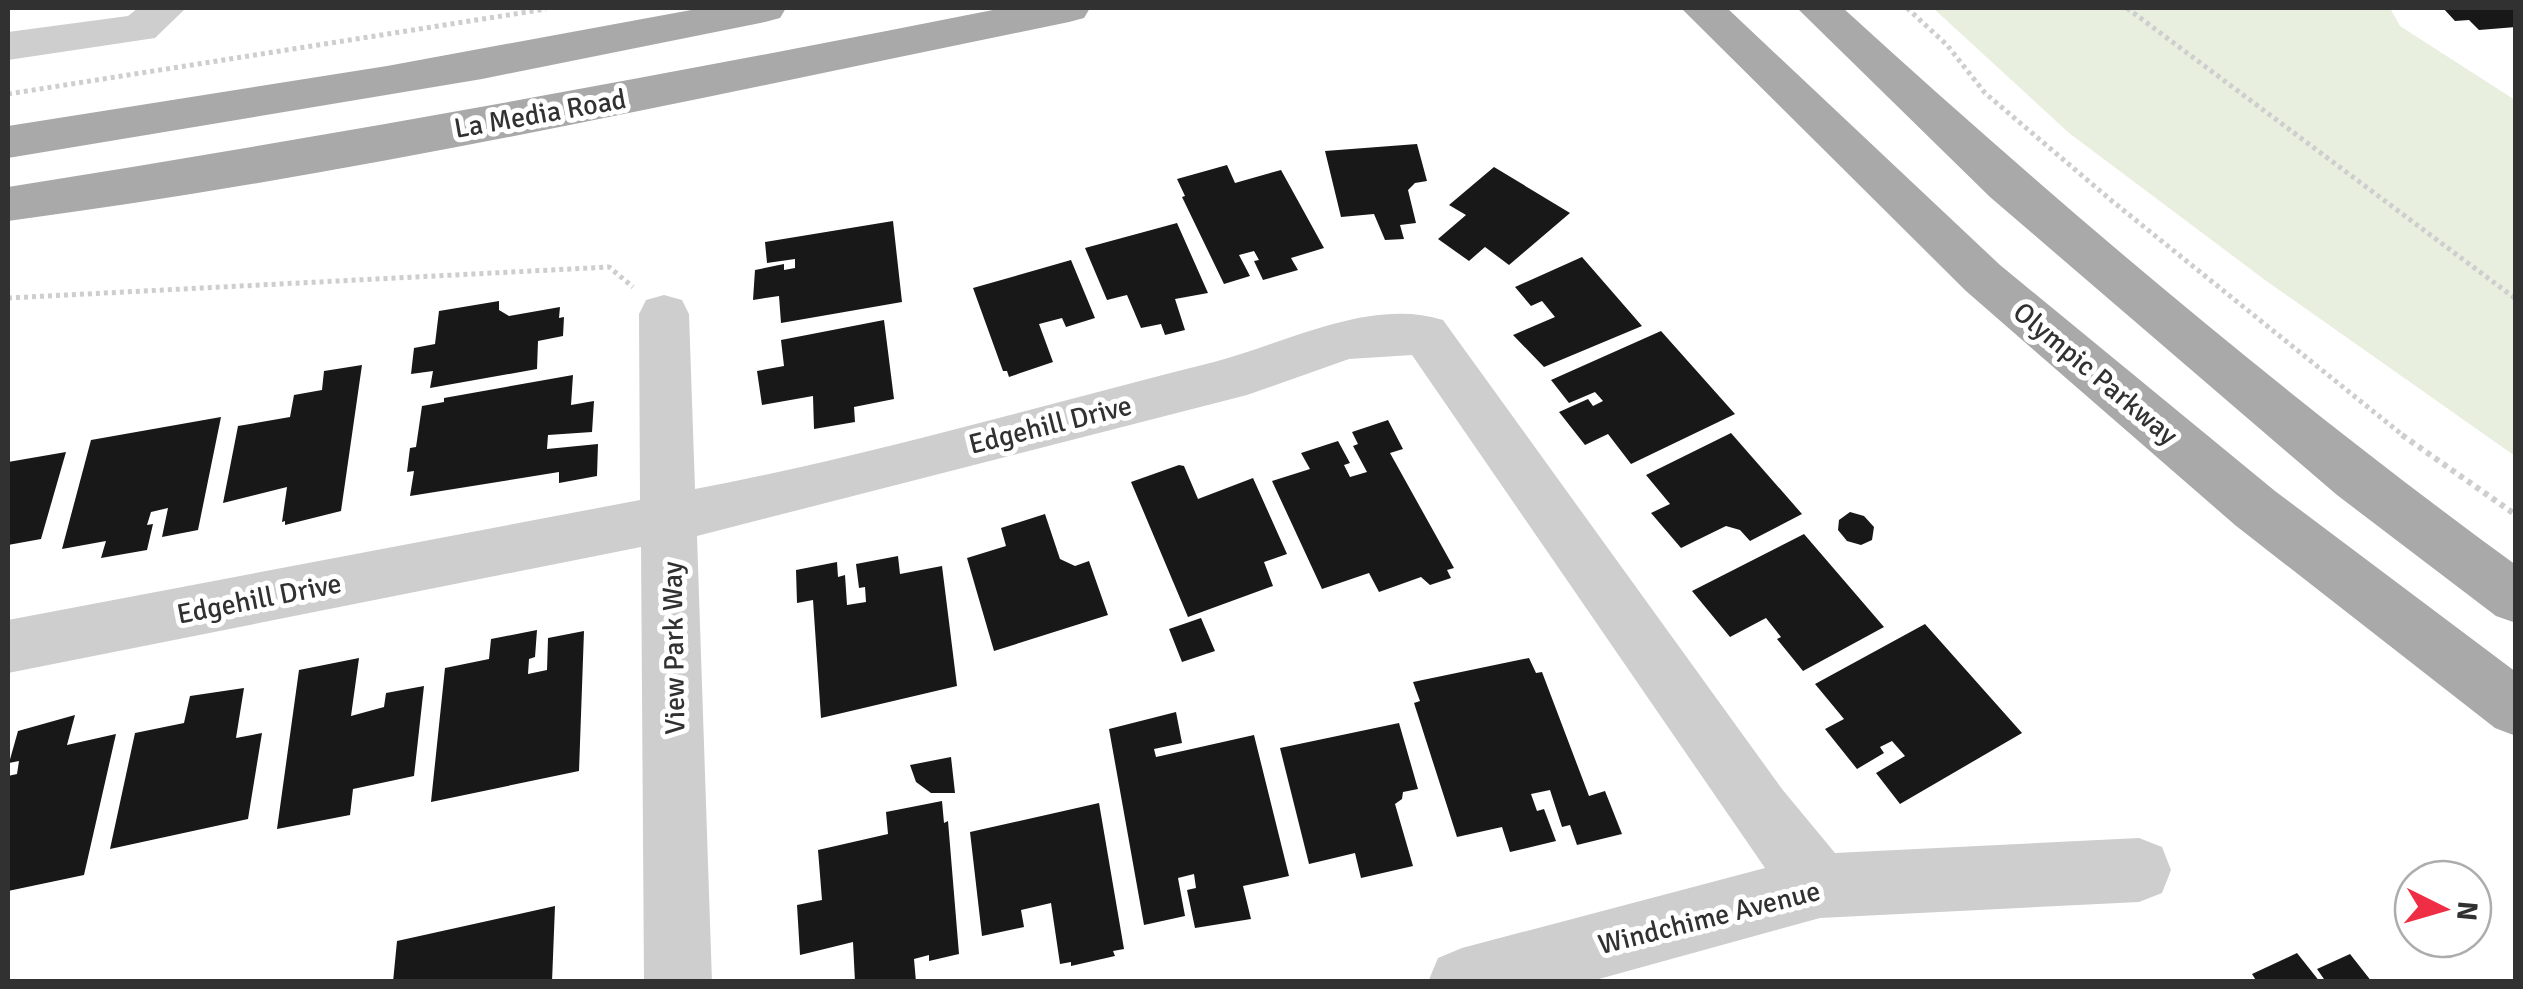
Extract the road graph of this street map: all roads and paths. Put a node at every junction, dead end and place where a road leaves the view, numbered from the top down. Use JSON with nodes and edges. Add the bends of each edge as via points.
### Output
{"nodes":[{"id":1,"x":165,"y":8,"type":"edge"},
{"id":2,"x":552,"y":8,"type":"edge"},
{"id":3,"x":765,"y":8,"type":"edge"},
{"id":4,"x":1069,"y":8,"type":"edge"},
{"id":5,"x":1702,"y":8,"type":"edge"},
{"id":6,"x":1818,"y":8,"type":"edge"},
{"id":7,"x":1907,"y":8,"type":"edge"},
{"id":8,"x":2127,"y":8,"type":"edge"},
{"id":9,"x":8,"y":46,"type":"edge"},
{"id":10,"x":8,"y":94,"type":"edge"},
{"id":11,"x":8,"y":142,"type":"edge"},
{"id":12,"x":8,"y":204,"type":"edge"},
{"id":13,"x":8,"y":298,"type":"edge"},
{"id":14,"x":2516,"y":299,"type":"edge"},
{"id":15,"x":664,"y":314,"type":"joint"},
{"id":16,"x":2516,"y":515,"type":"edge"},
{"id":17,"x":671,"y":518,"type":"junction"},
{"id":18,"x":2516,"y":598,"type":"edge"},
{"id":19,"x":8,"y":647,"type":"edge"},
{"id":20,"x":2516,"y":708,"type":"edge"},
{"id":21,"x":2139,"y":870,"type":"dead end"},
{"id":22,"x":1820,"y":886,"type":"junction"},
{"id":23,"x":678,"y":982,"type":"edge"},
{"id":24,"x":1462,"y":982,"type":"edge"}],
"edges":[{"from":1,"to":9,"type":"street","via":[[140,28]]},
{"from":2,"to":10,"type":"path"},
{"from":3,"to":11,"type":"main road","via":[[336,90]]},
{"from":4,"to":12,"type":"main road","name":"La Media Road","via":[[646,94]]},
{"from":5,"to":20,"type":"main road","name":"Olympic Parkway","via":[[1983,278],[2254,508]]},
{"from":6,"to":18,"type":"main road","via":[[2022,198],[2356,479]]},
{"from":7,"to":16,"type":"path","via":[[1985,93],[2112,201],[2402,435]]},
{"from":8,"to":14,"type":"path"},
{"from":13,"to":15,"type":"path","via":[[609,267]]},
{"from":15,"to":17,"type":"street","name":"View Park Way"},
{"from":17,"to":19,"type":"street","name":"Edgehill Drive"},
{"from":17,"to":22,"type":"street","name":"Edgehill Drive","via":[[1246,374],[1347,339],[1424,334],[1760,811]]},
{"from":17,"to":23,"type":"street","name":"View Park Way"},
{"from":21,"to":22,"type":"street","name":"Windchime Avenue"},
{"from":22,"to":24,"type":"street","name":"Windchime Avenue"}]}
